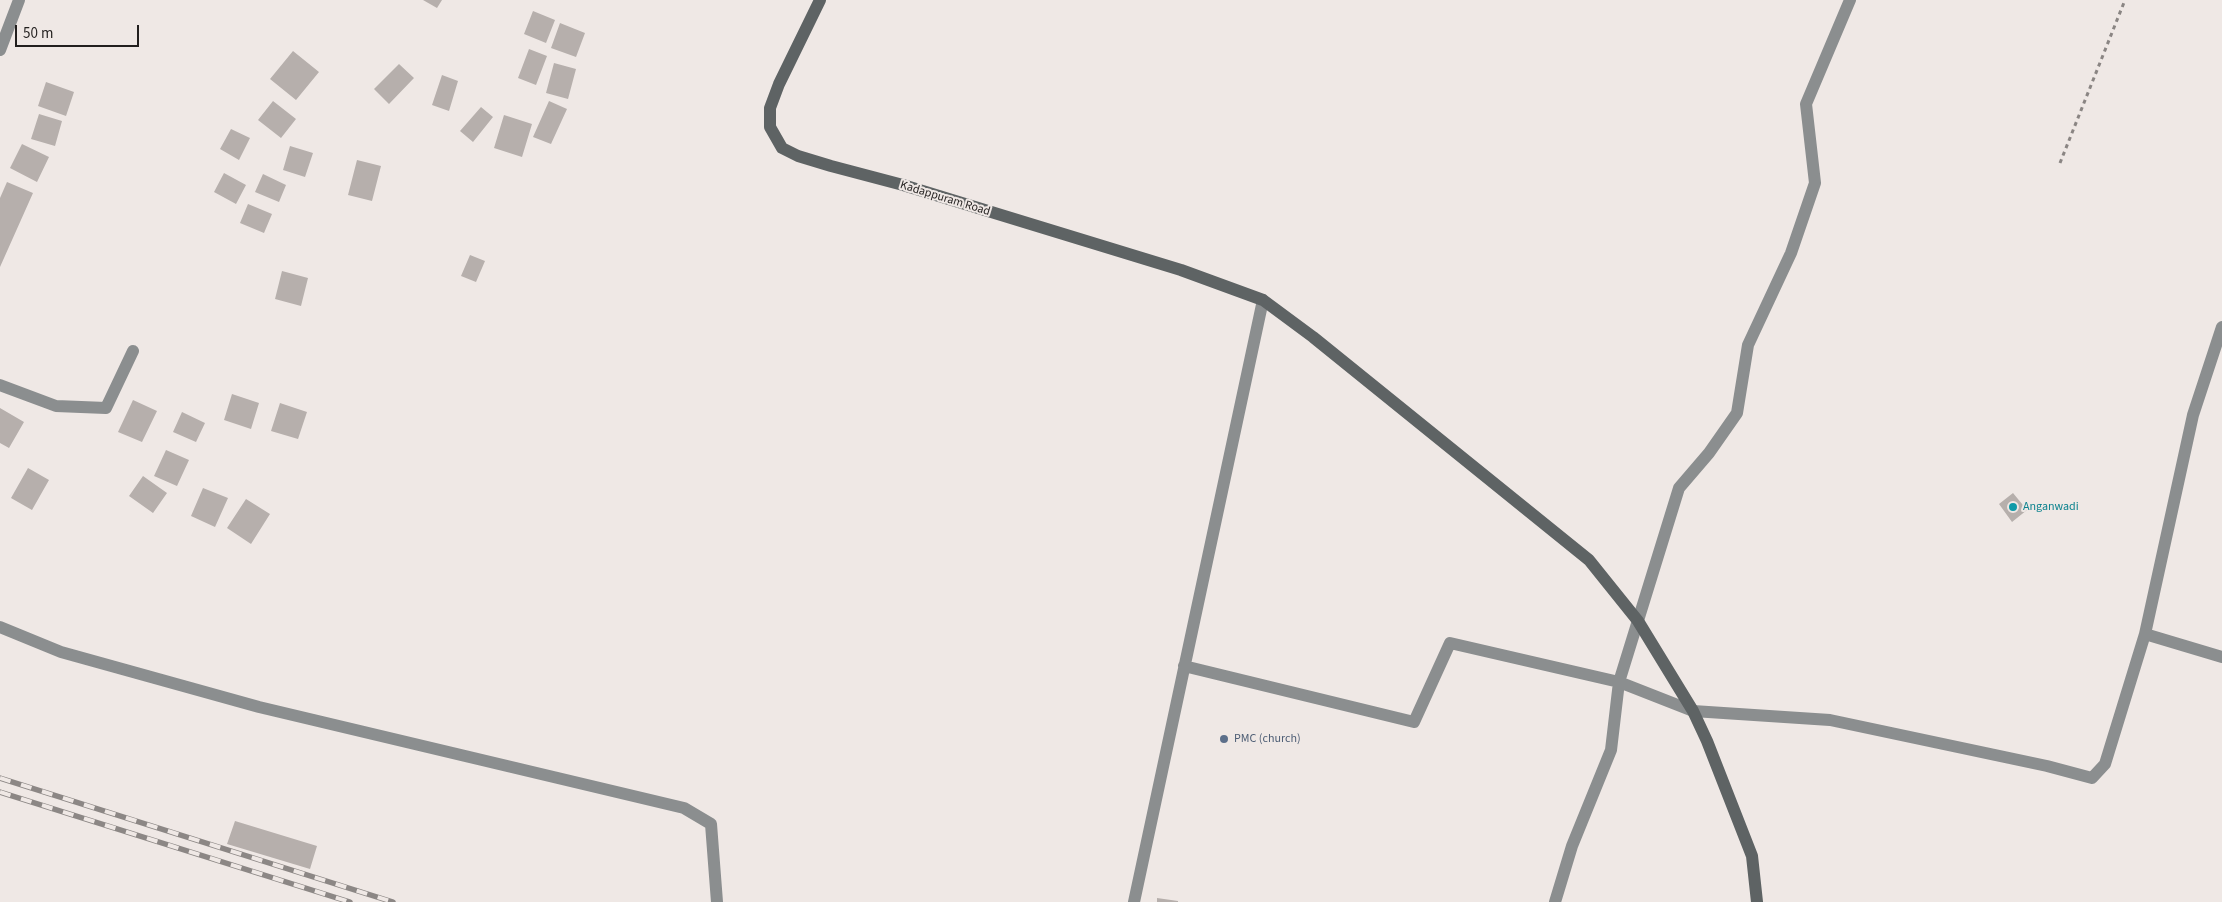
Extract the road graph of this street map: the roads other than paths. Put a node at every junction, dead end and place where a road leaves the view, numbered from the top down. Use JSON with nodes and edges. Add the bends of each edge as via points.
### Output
{"nodes":[{"id":1,"x":19,"y":0,"type":"edge"},
{"id":2,"x":820,"y":0,"type":"edge"},
{"id":3,"x":1850,"y":0,"type":"edge"},
{"id":4,"x":0,"y":50,"type":"edge"},
{"id":5,"x":1263,"y":300,"type":"junction"},
{"id":6,"x":2222,"y":327,"type":"edge"},
{"id":7,"x":133,"y":350,"type":"dead end"},
{"id":8,"x":0,"y":385,"type":"edge"},
{"id":9,"x":1638,"y":622,"type":"junction"},
{"id":10,"x":0,"y":626,"type":"edge"},
{"id":11,"x":2145,"y":634,"type":"junction"},
{"id":12,"x":2222,"y":657,"type":"edge"},
{"id":13,"x":1184,"y":666,"type":"junction"},
{"id":14,"x":1619,"y":682,"type":"junction"},
{"id":15,"x":1694,"y":711,"type":"junction"},
{"id":16,"x":717,"y":902,"type":"edge"},
{"id":17,"x":1134,"y":902,"type":"edge"},
{"id":18,"x":1555,"y":902,"type":"edge"},
{"id":19,"x":1757,"y":902,"type":"edge"}],
"edges":[{"from":1,"to":4,"type":"street"},
{"from":2,"to":5,"type":"main road","name":"Kadappuram Road","via":[[770,108],[770,127],[782,148],[798,156],[1181,270]]},
{"from":3,"to":9,"type":"street","via":[[1806,104],[1815,183],[1791,252],[1748,345],[1737,413],[1679,488]]},
{"from":5,"to":9,"type":"main road","name":"Kadappuram Road","via":[[1588,560]]},
{"from":5,"to":13,"type":"street"},
{"from":6,"to":11,"type":"street","via":[[2193,415]]},
{"from":7,"to":8,"type":"street","via":[[106,408],[56,406]]},
{"from":9,"to":14,"type":"street"},
{"from":9,"to":15,"type":"main road","name":"Kadappuram Road"},
{"from":10,"to":16,"type":"street","via":[[61,652],[259,707],[684,808],[711,824]]},
{"from":11,"to":12,"type":"street"},
{"from":11,"to":15,"type":"street","via":[[2105,764],[2092,778],[1830,720]]},
{"from":13,"to":14,"type":"street","via":[[1414,722],[1450,643]]},
{"from":13,"to":17,"type":"street"},
{"from":14,"to":15,"type":"street"},
{"from":14,"to":18,"type":"street","via":[[1611,750],[1572,846]]},
{"from":15,"to":19,"type":"main road","name":"Kadappuram Road","via":[[1752,856]]}]}
